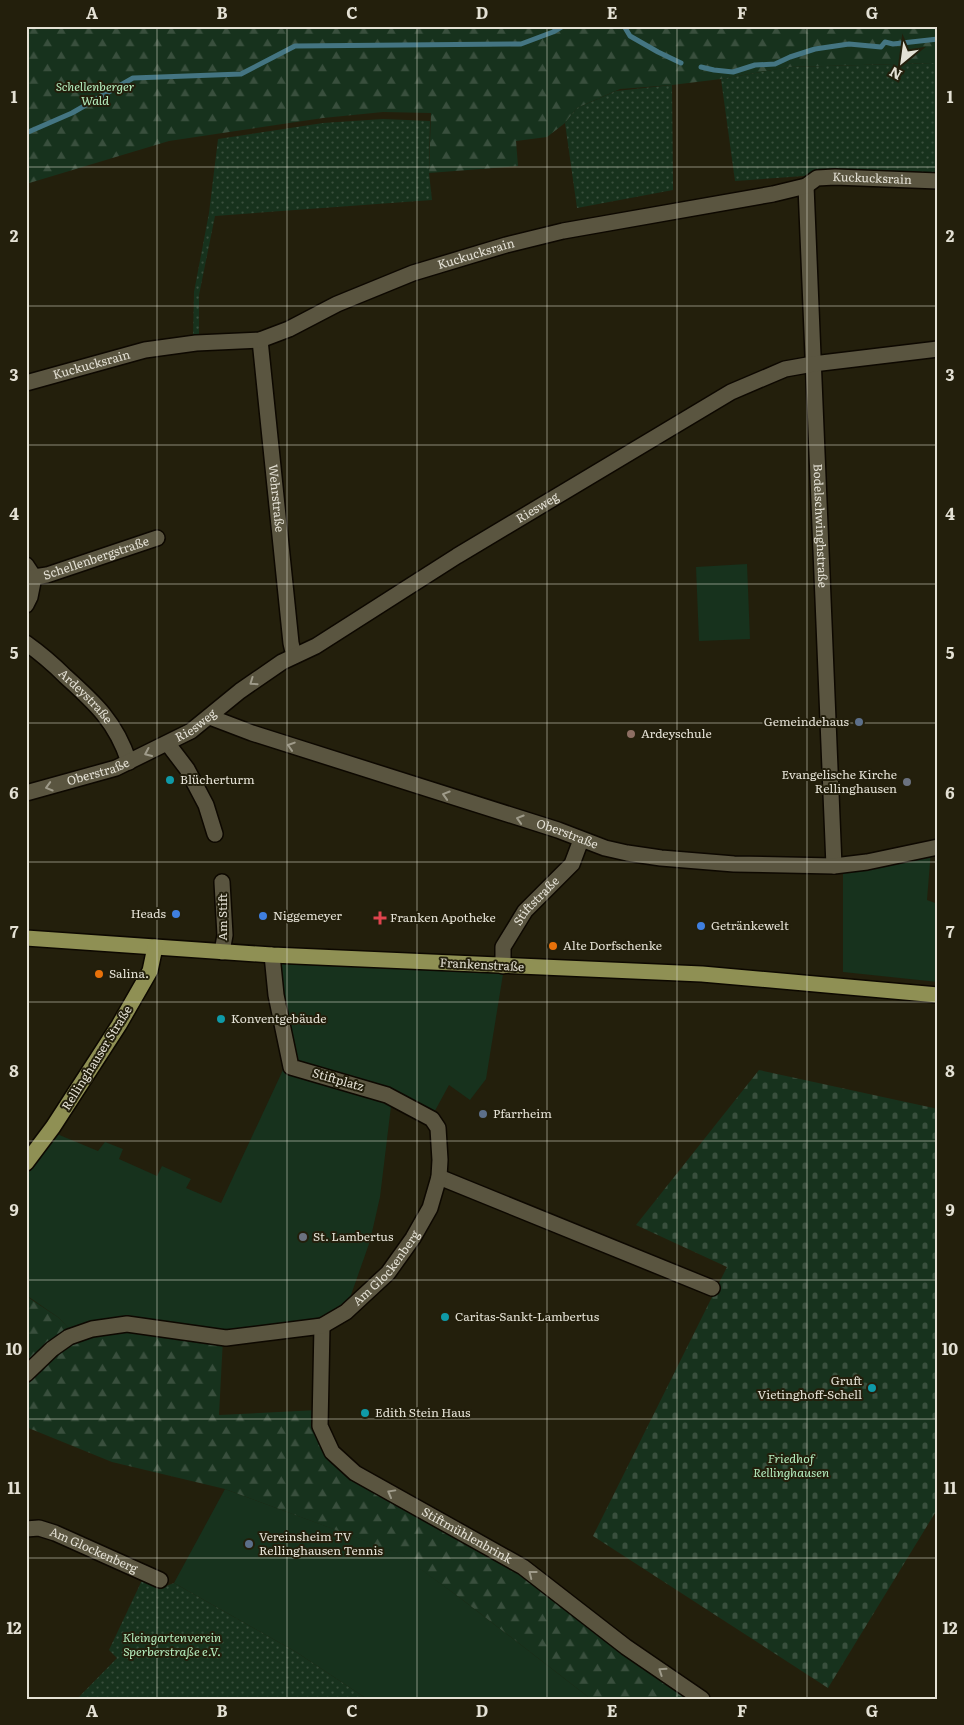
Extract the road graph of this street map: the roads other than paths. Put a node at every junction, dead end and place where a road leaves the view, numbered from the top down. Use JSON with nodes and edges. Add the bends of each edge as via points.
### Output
{"nodes":[{"id":1,"x":938,"y":181,"type":"edge"},
{"id":2,"x":806,"y":186,"type":"junction"},
{"id":3,"x":260,"y":340,"type":"junction"},
{"id":4,"x":938,"y":349,"type":"edge"},
{"id":5,"x":813,"y":364,"type":"junction"},
{"id":6,"x":26,"y":383,"type":"edge"},
{"id":7,"x":157,"y":538,"type":"dead end"},
{"id":8,"x":30,"y":571,"type":"edge"},
{"id":9,"x":26,"y":605,"type":"edge"},
{"id":10,"x":26,"y":643,"type":"edge"},
{"id":11,"x":294,"y":656,"type":"junction"},
{"id":12,"x":210,"y":716,"type":"junction"},
{"id":13,"x":168,"y":744,"type":"junction"},
{"id":14,"x":129,"y":762,"type":"junction"},
{"id":15,"x":26,"y":793,"type":"edge"},
{"id":16,"x":215,"y":834,"type":"dead end"},
{"id":17,"x":581,"y":840,"type":"junction"},
{"id":18,"x":938,"y":847,"type":"edge"},
{"id":19,"x":834,"y":866,"type":"junction"},
{"id":20,"x":222,"y":882,"type":"dead end"},
{"id":21,"x":26,"y":938,"type":"edge"},
{"id":22,"x":155,"y":947,"type":"junction"},
{"id":23,"x":222,"y":952,"type":"junction"},
{"id":24,"x":272,"y":955,"type":"junction"},
{"id":25,"x":504,"y":966,"type":"junction"},
{"id":26,"x":938,"y":995,"type":"edge"},
{"id":27,"x":26,"y":1163,"type":"edge"},
{"id":28,"x":439,"y":1177,"type":"junction"},
{"id":29,"x":712,"y":1288,"type":"dead end"},
{"id":30,"x":322,"y":1326,"type":"junction"},
{"id":31,"x":26,"y":1374,"type":"edge"},
{"id":32,"x":26,"y":1530,"type":"edge"},
{"id":33,"x":160,"y":1580,"type":"dead end"},
{"id":34,"x":702,"y":1699,"type":"edge"}],
"edges":[{"from":1,"to":2,"type":"street","name":"Kuckucksrain","via":[[835,176],[817,178]]},
{"from":2,"to":3,"type":"street","name":"Kuckucksrain","via":[[563,231],[497,247],[390,282]]},
{"from":2,"to":5,"type":"street","name":"Bodelschwinghstraße"},
{"from":3,"to":6,"type":"street","name":"Kuckucksrain","via":[[196,343],[145,350]]},
{"from":3,"to":11,"type":"street","name":"Wehrstraße"},
{"from":4,"to":5,"type":"street","name":"Riesweg"},
{"from":5,"to":11,"type":"street","name":"Riesweg","via":[[786,369],[731,392],[457,556],[316,646]]},
{"from":5,"to":19,"type":"street","name":"Bodelschwinghstraße"},
{"from":7,"to":8,"type":"street","name":"Schellenbergstraße","via":[[47,575]]},
{"from":8,"to":9,"type":"street","name":"Schellenbergstraße","via":[[30,597]]},
{"from":10,"to":14,"type":"street","name":"Ardeystraße","via":[[101,710],[116,732]]},
{"from":11,"to":12,"type":"street","name":"Riesweg","one_way":true,"via":[[240,691]]},
{"from":12,"to":13,"type":"street","name":"Riesweg","via":[[191,732]]},
{"from":17,"to":12,"type":"street","name":"Oberstraße","one_way":true,"via":[[252,733]]},
{"from":13,"to":14,"type":"street","name":"Oberstraße","one_way":true},
{"from":13,"to":16,"type":"street","via":[[187,769],[206,805]]},
{"from":14,"to":15,"type":"street","name":"Oberstraße","one_way":true},
{"from":17,"to":19,"type":"street","name":"Oberstraße","via":[[627,852],[692,862]]},
{"from":17,"to":25,"type":"street","name":"Stiftstraße","via":[[572,864],[525,911],[512,932],[503,947]]},
{"from":18,"to":19,"type":"street","name":"Oberstraße"},
{"from":20,"to":23,"type":"street","name":"Am Stift","via":[[225,934]]},
{"from":21,"to":22,"type":"main road","name":"Frankenstraße"},
{"from":22,"to":23,"type":"main road","name":"Frankenstraße"},
{"from":22,"to":27,"type":"main road","name":"Rellinghauser Straße","via":[[150,971],[119,1025]]},
{"from":23,"to":24,"type":"main road","name":"Frankenstraße"},
{"from":24,"to":25,"type":"main road","name":"Frankenstraße"},
{"from":24,"to":28,"type":"street","name":"Stiftplatz","via":[[276,994],[291,1067],[387,1095],[432,1119],[438,1128]]},
{"from":25,"to":26,"type":"main road","name":"Frankenstraße","via":[[702,974]]},
{"from":28,"to":29,"type":"street"},
{"from":28,"to":30,"type":"street","name":"Am Glockenberg","via":[[430,1208],[388,1273],[346,1312]]},
{"from":30,"to":31,"type":"street","name":"Am Glockenberg","via":[[226,1338],[127,1324],[92,1329],[68,1337]]},
{"from":34,"to":30,"type":"street","name":"Stiftmühlenbrink","one_way":true,"via":[[626,1647],[523,1567],[356,1474],[332,1452],[320,1426]]},
{"from":32,"to":33,"type":"street","name":"Am Glockenberg","via":[[39,1528],[55,1533]]}]}
